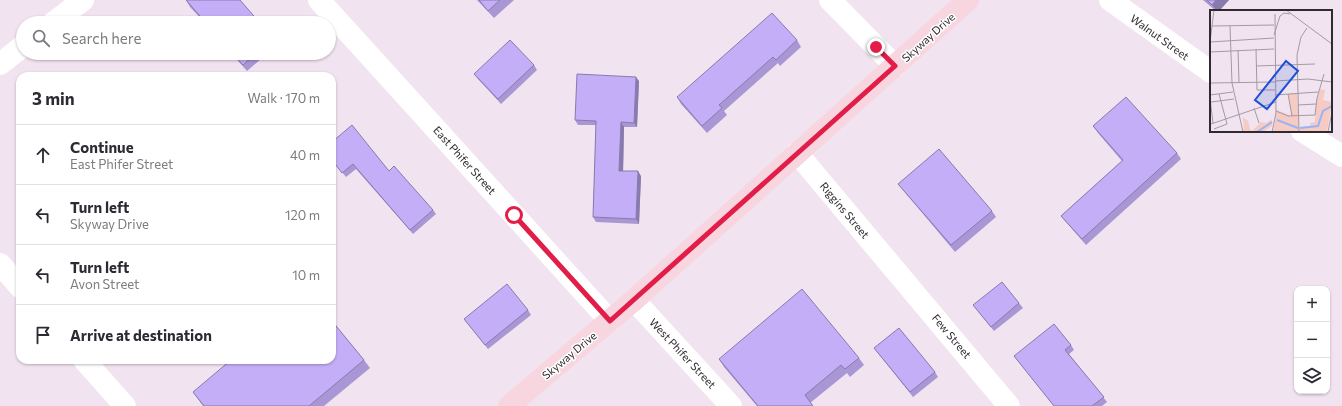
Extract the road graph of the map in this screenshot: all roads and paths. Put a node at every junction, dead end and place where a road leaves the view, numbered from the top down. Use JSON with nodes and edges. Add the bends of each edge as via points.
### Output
{"nodes":[{"id":1,"x":83,"y":0,"type":"edge"},
{"id":2,"x":319,"y":0,"type":"edge"},
{"id":3,"x":830,"y":0,"type":"edge"},
{"id":4,"x":968,"y":0,"type":"edge"},
{"id":5,"x":1110,"y":0,"type":"edge"},
{"id":6,"x":62,"y":16,"type":"edge"},
{"id":7,"x":334,"y":16,"type":"edge"},
{"id":8,"x":336,"y":19,"type":"edge"},
{"id":9,"x":16,"y":51,"type":"edge"},
{"id":10,"x":0,"y":64,"type":"edge"},
{"id":11,"x":895,"y":66,"type":"junction"},
{"id":12,"x":1210,"y":71,"type":"edge"},
{"id":13,"x":1304,"y":132,"type":"edge"},
{"id":14,"x":797,"y":153,"type":"junction"},
{"id":15,"x":1342,"y":156,"type":"edge"},
{"id":16,"x":0,"y":264,"type":"edge"},
{"id":17,"x":894,"y":267,"type":"joint"},
{"id":18,"x":16,"y":282,"type":"edge"},
{"id":19,"x":634,"y":300,"type":"junction"},
{"id":20,"x":610,"y":321,"type":"junction"},
{"id":21,"x":88,"y":364,"type":"edge"},
{"id":22,"x":125,"y":406,"type":"edge"},
{"id":23,"x":509,"y":406,"type":"edge"},
{"id":24,"x":731,"y":406,"type":"edge"},
{"id":25,"x":1009,"y":406,"type":"edge"}],
"edges":[{"from":1,"to":6,"type":"street"},
{"from":2,"to":7,"type":"street","name":"East Phifer Street"},
{"from":3,"to":11,"type":"street"},
{"from":4,"to":11,"type":"main road","name":"Skyway Drive"},
{"from":5,"to":12,"type":"street","name":"Walnut Street"},
{"from":8,"to":20,"type":"street","name":"East Phifer Street"},
{"from":9,"to":10,"type":"street"},
{"from":11,"to":14,"type":"main road","name":"Skyway Drive"},
{"from":13,"to":15,"type":"street"},
{"from":14,"to":17,"type":"street","name":"Riggins Street"},
{"from":14,"to":19,"type":"main road","name":"Skyway Drive"},
{"from":16,"to":18,"type":"street"},
{"from":17,"to":25,"type":"street","name":"Few Street"},
{"from":19,"to":20,"type":"main road","name":"Skyway Drive"},
{"from":19,"to":24,"type":"street","name":"West Phifer Street"},
{"from":20,"to":23,"type":"main road","name":"Skyway Drive"},
{"from":21,"to":22,"type":"street"}]}
